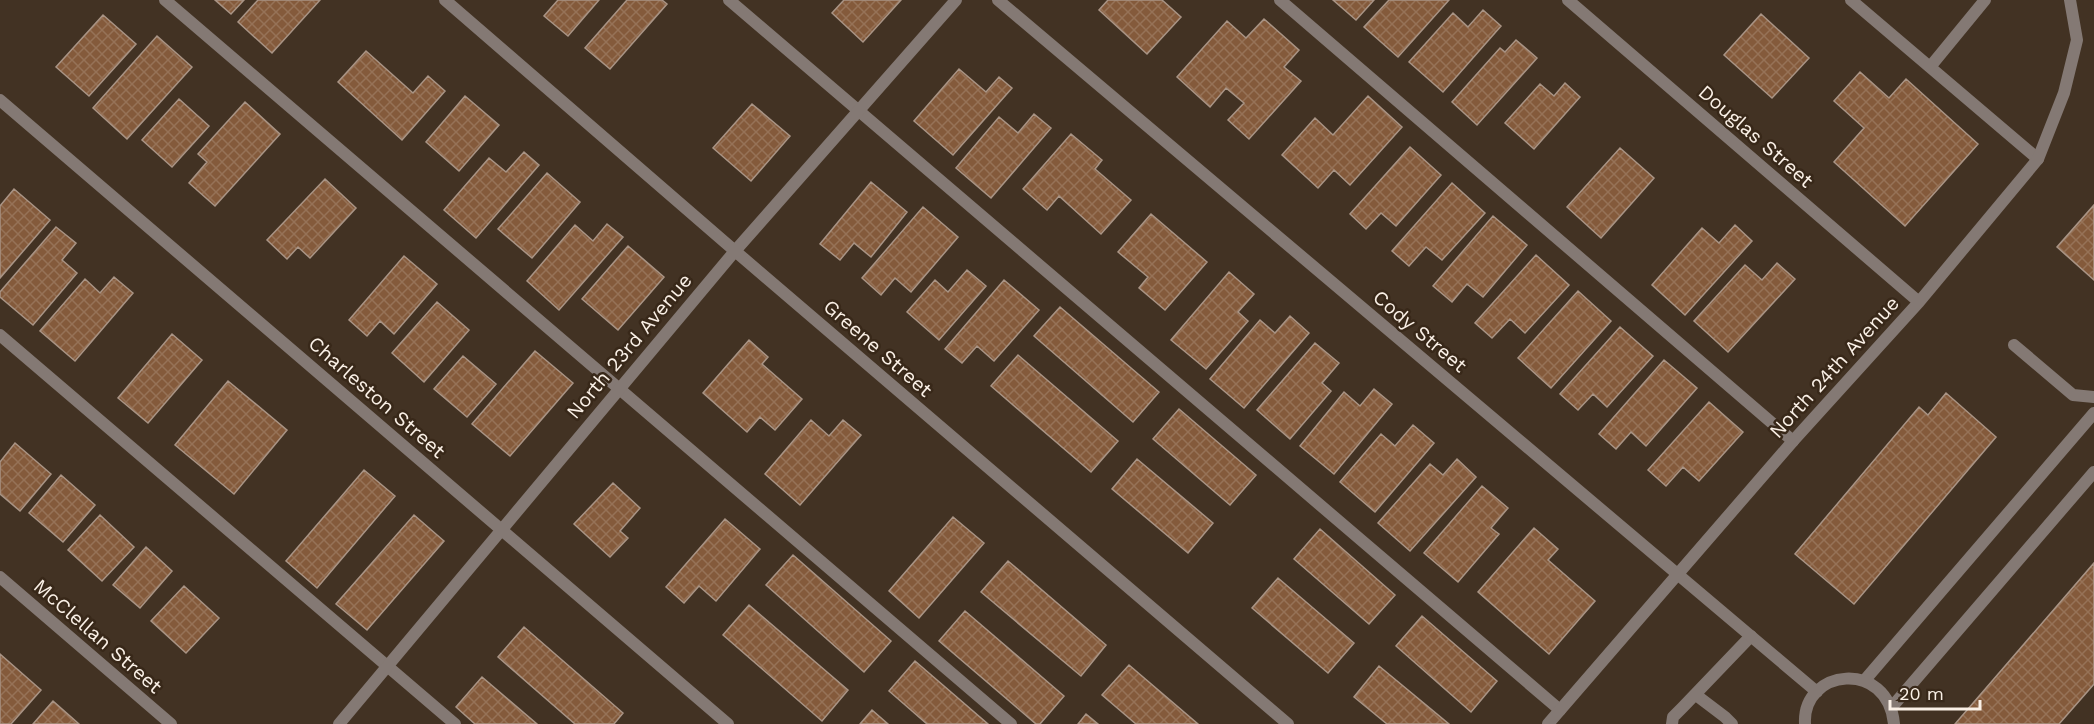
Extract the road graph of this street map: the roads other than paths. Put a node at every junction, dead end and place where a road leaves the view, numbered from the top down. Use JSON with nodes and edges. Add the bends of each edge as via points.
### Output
{"nodes":[{"id":1,"x":165,"y":0,"type":"edge"},
{"id":2,"x":445,"y":0,"type":"edge"},
{"id":3,"x":729,"y":0,"type":"edge"},
{"id":4,"x":956,"y":0,"type":"edge"},
{"id":5,"x":998,"y":0,"type":"edge"},
{"id":6,"x":1280,"y":0,"type":"edge"},
{"id":7,"x":1568,"y":0,"type":"edge"},
{"id":8,"x":1851,"y":0,"type":"edge"},
{"id":9,"x":1985,"y":0,"type":"edge"},
{"id":10,"x":2070,"y":0,"type":"edge"},
{"id":11,"x":1930,"y":67,"type":"junction"},
{"id":12,"x":0,"y":100,"type":"edge"},
{"id":13,"x":859,"y":111,"type":"junction"},
{"id":14,"x":2038,"y":159,"type":"junction"},
{"id":15,"x":735,"y":251,"type":"junction"},
{"id":16,"x":1919,"y":302,"type":"junction"},
{"id":17,"x":0,"y":335,"type":"edge"},
{"id":18,"x":2014,"y":345,"type":"dead end"},
{"id":19,"x":619,"y":388,"type":"junction"},
{"id":20,"x":2094,"y":397,"type":"edge"},
{"id":21,"x":2094,"y":413,"type":"edge"},
{"id":22,"x":1792,"y":441,"type":"junction"},
{"id":23,"x":2094,"y":472,"type":"edge"},
{"id":24,"x":501,"y":529,"type":"junction"},
{"id":25,"x":1678,"y":574,"type":"junction"},
{"id":26,"x":0,"y":577,"type":"edge"},
{"id":27,"x":1751,"y":636,"type":"junction"},
{"id":28,"x":387,"y":666,"type":"junction"},
{"id":29,"x":1864,"y":681,"type":"junction"},
{"id":30,"x":1817,"y":692,"type":"junction"},
{"id":31,"x":1696,"y":695,"type":"junction"},
{"id":32,"x":1891,"y":708,"type":"junction"},
{"id":33,"x":1560,"y":710,"type":"junction"},
{"id":34,"x":171,"y":724,"type":"edge"},
{"id":35,"x":339,"y":724,"type":"edge"},
{"id":36,"x":455,"y":724,"type":"edge"},
{"id":37,"x":728,"y":724,"type":"edge"},
{"id":38,"x":1011,"y":724,"type":"edge"},
{"id":39,"x":1288,"y":724,"type":"edge"},
{"id":40,"x":1548,"y":724,"type":"edge"},
{"id":41,"x":1672,"y":724,"type":"edge"},
{"id":42,"x":1732,"y":724,"type":"edge"},
{"id":43,"x":1805,"y":724,"type":"edge"},
{"id":44,"x":1893,"y":724,"type":"edge"}],
"edges":[{"from":1,"to":19,"type":"street"},
{"from":2,"to":15,"type":"street","name":"Greene Street"},
{"from":3,"to":13,"type":"street"},
{"from":4,"to":13,"type":"street","name":"North 23rd Avenue"},
{"from":5,"to":25,"type":"street","name":"Cody Street"},
{"from":6,"to":22,"type":"street"},
{"from":7,"to":16,"type":"street","name":"Douglas Street"},
{"from":8,"to":11,"type":"street"},
{"from":9,"to":11,"type":"street"},
{"from":10,"to":14,"type":"street","name":"North 24th Avenue","via":[[2077,40],[2064,93]]},
{"from":11,"to":14,"type":"street"},
{"from":12,"to":24,"type":"street","name":"Charleston Street"},
{"from":13,"to":15,"type":"street","name":"North 23rd Avenue"},
{"from":13,"to":33,"type":"street"},
{"from":14,"to":16,"type":"street","name":"North 24th Avenue"},
{"from":15,"to":19,"type":"street","name":"North 23rd Avenue"},
{"from":15,"to":39,"type":"street","name":"Greene Street"},
{"from":16,"to":22,"type":"street","name":"North 24th Avenue"},
{"from":17,"to":28,"type":"street"},
{"from":18,"to":20,"type":"street","via":[[2073,395]]},
{"from":19,"to":24,"type":"street","name":"North 23rd Avenue"},
{"from":19,"to":38,"type":"street"},
{"from":21,"to":29,"type":"street"},
{"from":22,"to":25,"type":"street","name":"North 24th Avenue"},
{"from":23,"to":32,"type":"street"},
{"from":24,"to":28,"type":"street","name":"North 23rd Avenue"},
{"from":24,"to":37,"type":"street","name":"Charleston Street"},
{"from":25,"to":27,"type":"street","name":"Cody Street"},
{"from":25,"to":33,"type":"street","name":"North 24th Avenue"},
{"from":26,"to":34,"type":"street","name":"McClellan Street"},
{"from":27,"to":30,"type":"street","name":"Cody Street"},
{"from":27,"to":31,"type":"street"},
{"from":28,"to":35,"type":"street","name":"North 23rd Avenue"},
{"from":28,"to":36,"type":"street"},
{"from":29,"to":30,"type":"street","via":[[1847,678],[1830,682]]},
{"from":29,"to":32,"type":"street","via":[[1885,696]]},
{"from":30,"to":43,"type":"street","via":[[1808,704]]},
{"from":31,"to":41,"type":"street","via":[[1673,717]]},
{"from":31,"to":42,"type":"street"},
{"from":32,"to":44,"type":"street"},
{"from":33,"to":40,"type":"street","name":"North 24th Avenue"}]}
